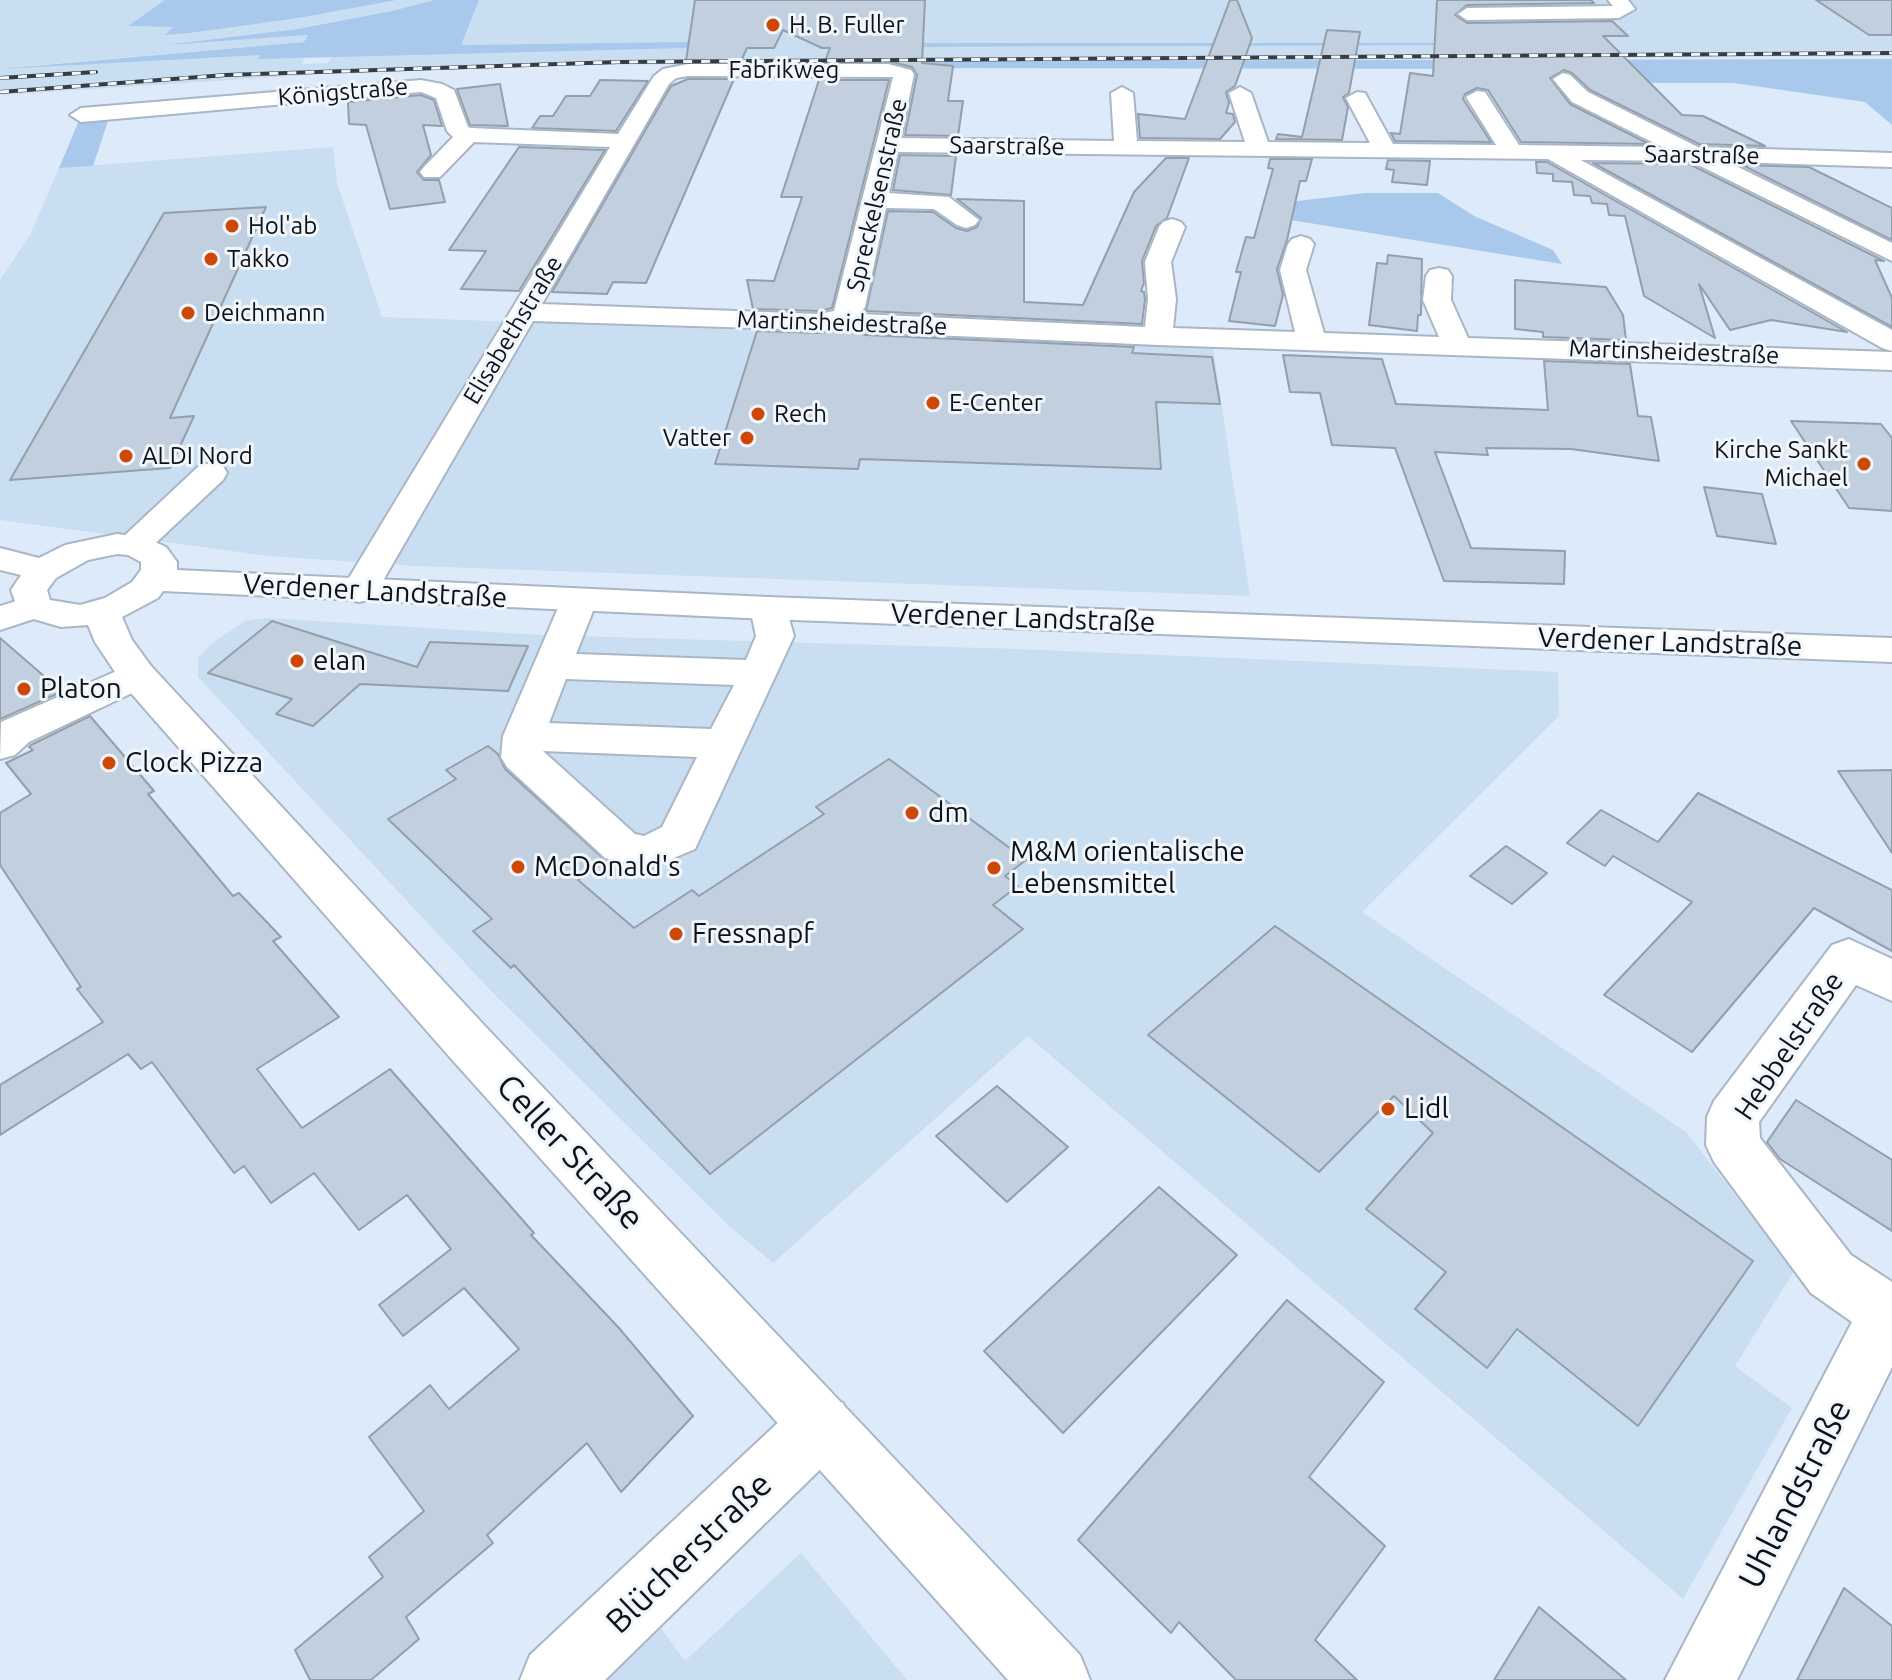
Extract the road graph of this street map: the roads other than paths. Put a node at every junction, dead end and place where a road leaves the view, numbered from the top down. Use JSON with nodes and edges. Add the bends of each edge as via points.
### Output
{"nodes":[{"id":1,"x":1617,"y":0,"type":"edge"},
{"id":2,"x":1461,"y":7,"type":"edge"},
{"id":3,"x":1482,"y":33,"type":"dead end"},
{"id":4,"x":899,"y":71,"type":"joint"},
{"id":5,"x":670,"y":73,"type":"joint"},
{"id":6,"x":1563,"y":79,"type":"dead end"},
{"id":7,"x":1122,"y":93,"type":"dead end"},
{"id":8,"x":1240,"y":93,"type":"dead end"},
{"id":9,"x":1477,"y":97,"type":"dead end"},
{"id":10,"x":1357,"y":98,"type":"dead end"},
{"id":11,"x":81,"y":115,"type":"dead end"},
{"id":12,"x":468,"y":135,"type":"junction"},
{"id":13,"x":625,"y":141,"type":"junction"},
{"id":14,"x":888,"y":145,"type":"junction"},
{"id":15,"x":1126,"y":148,"type":"junction"},
{"id":16,"x":1259,"y":149,"type":"junction"},
{"id":17,"x":1386,"y":151,"type":"junction"},
{"id":18,"x":1512,"y":152,"type":"junction"},
{"id":19,"x":1551,"y":152,"type":"junction"},
{"id":20,"x":1696,"y":154,"type":"junction"},
{"id":21,"x":1892,"y":160,"type":"edge"},
{"id":22,"x":432,"y":172,"type":"dead end"},
{"id":23,"x":876,"y":200,"type":"junction"},
{"id":24,"x":966,"y":220,"type":"dead end"},
{"id":25,"x":1172,"y":227,"type":"dead end"},
{"id":26,"x":1301,"y":244,"type":"dead end"},
{"id":27,"x":1892,"y":253,"type":"edge"},
{"id":28,"x":1439,"y":276,"type":"dead end"},
{"id":29,"x":525,"y":312,"type":"junction"},
{"id":30,"x":843,"y":318,"type":"junction"},
{"id":31,"x":1158,"y":336,"type":"junction"},
{"id":32,"x":1311,"y":339,"type":"junction"},
{"id":33,"x":1892,"y":342,"type":"edge"},
{"id":34,"x":1456,"y":344,"type":"junction"},
{"id":35,"x":1892,"y":361,"type":"edge"},
{"id":36,"x":211,"y":473,"type":"dead end"},
{"id":37,"x":134,"y":545,"type":"junction"},
{"id":38,"x":0,"y":559,"type":"edge"},
{"id":39,"x":43,"y":570,"type":"junction"},
{"id":40,"x":154,"y":580,"type":"junction"},
{"id":41,"x":359,"y":591,"type":"junction"},
{"id":42,"x":579,"y":601,"type":"junction"},
{"id":43,"x":768,"y":608,"type":"junction"},
{"id":44,"x":17,"y":612,"type":"edge"},
{"id":45,"x":101,"y":612,"type":"junction"},
{"id":46,"x":1892,"y":650,"type":"edge"},
{"id":47,"x":551,"y":666,"type":"junction"},
{"id":48,"x":759,"y":673,"type":"junction"},
{"id":49,"x":137,"y":675,"type":"junction"},
{"id":50,"x":523,"y":736,"type":"junction"},
{"id":51,"x":724,"y":744,"type":"junction"},
{"id":52,"x":0,"y":745,"type":"edge"},
{"id":53,"x":1892,"y":982,"type":"edge"},
{"id":54,"x":1890,"y":1314,"type":"edge"},
{"id":55,"x":821,"y":1425,"type":"junction"},
{"id":56,"x":555,"y":1680,"type":"edge"},
{"id":57,"x":1055,"y":1680,"type":"edge"},
{"id":58,"x":1700,"y":1680,"type":"edge"}],
"edges":[{"from":1,"to":2,"type":"street","via":[[1626,9]]},
{"from":2,"to":3,"type":"street"},
{"from":4,"to":5,"type":"street","name":"Fabrikweg"},
{"from":4,"to":14,"type":"street","name":"Spreckelsenstraße","via":[[904,79]]},
{"from":5,"to":13,"type":"street","name":"Elisabethstraße"},
{"from":6,"to":20,"type":"street","via":[[1580,97]]},
{"from":7,"to":15,"type":"street"},
{"from":8,"to":16,"type":"street"},
{"from":9,"to":18,"type":"street"},
{"from":10,"to":17,"type":"street"},
{"from":11,"to":12,"type":"street","name":"Königstraße","via":[[421,86],[446,95],[458,131]]},
{"from":12,"to":13,"type":"street"},
{"from":12,"to":22,"type":"street"},
{"from":13,"to":29,"type":"street","name":"Elisabethstraße"},
{"from":14,"to":15,"type":"street","name":"Saarstraße"},
{"from":14,"to":23,"type":"street","name":"Spreckelsenstraße"},
{"from":15,"to":16,"type":"street","name":"Saarstraße"},
{"from":16,"to":17,"type":"street","name":"Saarstraße"},
{"from":17,"to":18,"type":"street","name":"Saarstraße"},
{"from":18,"to":19,"type":"street","name":"Saarstraße"},
{"from":19,"to":20,"type":"street","name":"Saarstraße"},
{"from":19,"to":33,"type":"street"},
{"from":20,"to":21,"type":"street","name":"Saarstraße"},
{"from":20,"to":27,"type":"street"},
{"from":23,"to":24,"type":"street","via":[[940,202]]},
{"from":23,"to":30,"type":"street","name":"Spreckelsenstraße","via":[[851,307]]},
{"from":25,"to":31,"type":"street","via":[[1158,262]]},
{"from":26,"to":32,"type":"street","via":[[1293,270]]},
{"from":28,"to":34,"type":"street","via":[[1437,300]]},
{"from":29,"to":30,"type":"street","name":"Martinsheidestraße","via":[[819,322]]},
{"from":29,"to":41,"type":"street","name":"Elisabethstraße"},
{"from":30,"to":31,"type":"street","name":"Martinsheidestraße","via":[[866,324]]},
{"from":31,"to":32,"type":"street","name":"Martinsheidestraße"},
{"from":32,"to":34,"type":"street","name":"Martinsheidestraße"},
{"from":34,"to":35,"type":"street","name":"Martinsheidestraße"},
{"from":36,"to":37,"type":"street"},
{"from":37,"to":39,"type":"street","via":[[87,549]]},
{"from":37,"to":40,"type":"street","via":[[159,562]]},
{"from":38,"to":39,"type":"street"},
{"from":39,"to":44,"type":"street"},
{"from":40,"to":41,"type":"street","name":"Verdener Landstraße"},
{"from":40,"to":45,"type":"street","via":[[133,598]]},
{"from":41,"to":42,"type":"street","name":"Verdener Landstraße"},
{"from":42,"to":43,"type":"street","name":"Verdener Landstraße"},
{"from":42,"to":47,"type":"street"},
{"from":43,"to":46,"type":"street","name":"Verdener Landstraße"},
{"from":43,"to":48,"type":"street","via":[[775,636]]},
{"from":44,"to":45,"type":"street"},
{"from":45,"to":49,"type":"street","name":"Celler Straße"},
{"from":47,"to":48,"type":"street"},
{"from":47,"to":50,"type":"street"},
{"from":48,"to":51,"type":"street"},
{"from":49,"to":52,"type":"street","via":[[15,732]]},
{"from":49,"to":55,"type":"street","name":"Celler Straße"},
{"from":50,"to":51,"type":"street"},
{"from":50,"to":51,"type":"street","via":[[522,757],[621,847],[648,853],[679,838]]},
{"from":53,"to":54,"type":"street","name":"Hebbelstraße","via":[[1849,958],[1733,1117],[1733,1145],[1831,1274]]},
{"from":54,"to":58,"type":"street","name":"Uhlandstraße"},
{"from":55,"to":56,"type":"street","name":"Blücherstraße"},
{"from":55,"to":57,"type":"street","name":"Celler Straße"}]}
